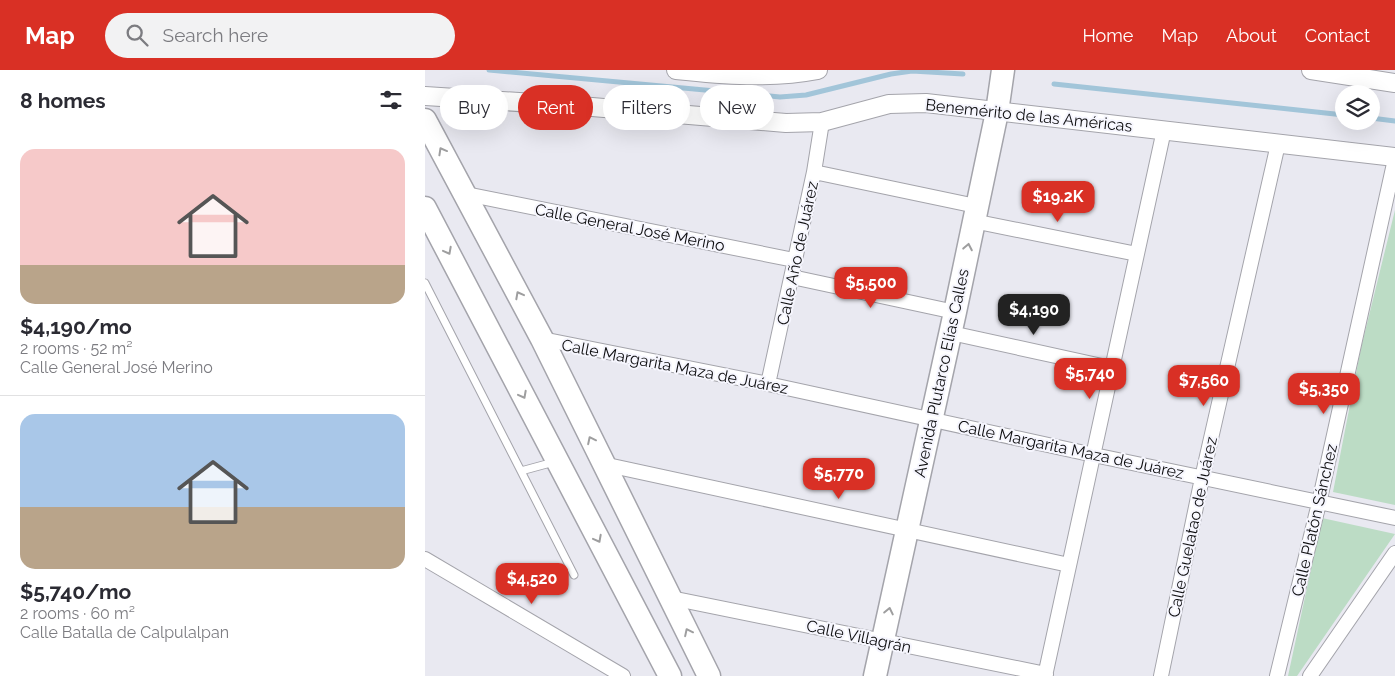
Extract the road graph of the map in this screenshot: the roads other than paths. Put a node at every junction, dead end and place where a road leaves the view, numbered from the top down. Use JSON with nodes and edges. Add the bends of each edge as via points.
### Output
{"nodes":[{"id":1,"x":676,"y":70,"type":"edge"},
{"id":2,"x":817,"y":70,"type":"edge"},
{"id":3,"x":1003,"y":70,"type":"edge"},
{"id":4,"x":1311,"y":70,"type":"edge"},
{"id":5,"x":1395,"y":84,"type":"edge"},
{"id":6,"x":425,"y":96,"type":"edge"},
{"id":7,"x":998,"y":105,"type":"junction"},
{"id":8,"x":425,"y":120,"type":"edge"},
{"id":9,"x":822,"y":122,"type":"junction"},
{"id":10,"x":1164,"y":130,"type":"junction"},
{"id":11,"x":1278,"y":144,"type":"junction"},
{"id":12,"x":1395,"y":158,"type":"edge"},
{"id":13,"x":814,"y":172,"type":"junction"},
{"id":14,"x":466,"y":194,"type":"junction"},
{"id":15,"x":425,"y":208,"type":"edge"},
{"id":16,"x":975,"y":214,"type":"junction"},
{"id":17,"x":1137,"y":254,"type":"junction"},
{"id":18,"x":794,"y":260,"type":"junction"},
{"id":19,"x":792,"y":277,"type":"junction"},
{"id":20,"x":425,"y":283,"type":"edge"},
{"id":21,"x":953,"y":322,"type":"junction"},
{"id":22,"x":542,"y":340,"type":"junction"},
{"id":23,"x":1111,"y":368,"type":"junction"},
{"id":24,"x":768,"y":384,"type":"junction"},
{"id":25,"x":931,"y":419,"type":"junction"},
{"id":26,"x":1094,"y":455,"type":"junction"},
{"id":27,"x":557,"y":461,"type":"junction"},
{"id":28,"x":603,"y":464,"type":"junction"},
{"id":29,"x":521,"y":472,"type":"junction"},
{"id":30,"x":1202,"y":478,"type":"junction"},
{"id":31,"x":1319,"y":503,"type":"junction"},
{"id":32,"x":1395,"y":518,"type":"edge"},
{"id":33,"x":907,"y":529,"type":"junction"},
{"id":34,"x":1395,"y":553,"type":"edge"},
{"id":35,"x":425,"y":559,"type":"edge"},
{"id":36,"x":1069,"y":565,"type":"junction"},
{"id":37,"x":574,"y":575,"type":"dead end"},
{"id":38,"x":671,"y":598,"type":"junction"},
{"id":39,"x":883,"y":641,"type":"junction"},
{"id":40,"x":1046,"y":675,"type":"edge"},
{"id":41,"x":623,"y":676,"type":"edge"},
{"id":42,"x":670,"y":676,"type":"edge"},
{"id":43,"x":709,"y":676,"type":"edge"},
{"id":44,"x":875,"y":676,"type":"edge"},
{"id":45,"x":1161,"y":676,"type":"edge"},
{"id":46,"x":1277,"y":676,"type":"edge"},
{"id":47,"x":1311,"y":676,"type":"edge"}],
"edges":[{"from":1,"to":2,"type":"street","via":[[764,76]]},
{"from":3,"to":7,"type":"main road","name":"Avenida Plutarco Elías Calles"},
{"from":4,"to":5,"type":"street"},
{"from":6,"to":9,"type":"street","name":"Benemérito de las Américas","via":[[786,123]]},
{"from":7,"to":9,"type":"street","name":"Benemérito de las Américas","via":[[889,104]]},
{"from":7,"to":10,"type":"street","name":"Benemérito de las Américas"},
{"from":7,"to":16,"type":"main road","name":"Avenida Plutarco Elías Calles"},
{"from":14,"to":8,"type":"main road","one_way":true},
{"from":9,"to":13,"type":"street","name":"Calle Año de Juárez"},
{"from":10,"to":11,"type":"street","name":"Benemérito de las Américas"},
{"from":10,"to":17,"type":"street"},
{"from":11,"to":12,"type":"street","name":"Benemérito de las Américas"},
{"from":11,"to":30,"type":"street","name":"Calle Guelatao de Juárez"},
{"from":12,"to":31,"type":"street","name":"Calle Platón Sánchez"},
{"from":13,"to":16,"type":"street"},
{"from":13,"to":18,"type":"street","name":"Calle Año de Juárez"},
{"from":14,"to":18,"type":"street","name":"Calle General José Merino"},
{"from":22,"to":14,"type":"main road","one_way":true},
{"from":15,"to":27,"type":"main road","one_way":true},
{"from":16,"to":17,"type":"street"},
{"from":21,"to":16,"type":"main road","name":"Avenida Plutarco Elías Calles","one_way":true},
{"from":17,"to":23,"type":"street"},
{"from":18,"to":19,"type":"street","name":"Calle Año de Juárez"},
{"from":19,"to":21,"type":"street"},
{"from":19,"to":24,"type":"street","name":"Calle Año de Juárez"},
{"from":20,"to":29,"type":"lane"},
{"from":21,"to":23,"type":"street"},
{"from":21,"to":25,"type":"main road","name":"Avenida Plutarco Elías Calles"},
{"from":22,"to":24,"type":"street","name":"Calle Margarita Maza de Juárez"},
{"from":28,"to":22,"type":"main road","one_way":true},
{"from":23,"to":26,"type":"street"},
{"from":24,"to":25,"type":"street","name":"Calle Margarita Maza de Juárez"},
{"from":25,"to":26,"type":"street","name":"Calle Margarita Maza de Juárez"},
{"from":25,"to":33,"type":"main road","name":"Avenida Plutarco Elías Calles"},
{"from":26,"to":30,"type":"street","name":"Calle Margarita Maza de Juárez"},
{"from":26,"to":36,"type":"street"},
{"from":27,"to":29,"type":"lane"},
{"from":27,"to":42,"type":"main road","one_way":true},
{"from":28,"to":33,"type":"street"},
{"from":28,"to":38,"type":"main road"},
{"from":29,"to":37,"type":"lane"},
{"from":30,"to":31,"type":"street","name":"Calle Margarita Maza de Juárez"},
{"from":30,"to":45,"type":"street","name":"Calle Guelatao de Juárez"},
{"from":31,"to":32,"type":"street","name":"Calle Margarita Maza de Juárez"},
{"from":31,"to":46,"type":"street","name":"Calle Platón Sánchez"},
{"from":33,"to":36,"type":"street"},
{"from":39,"to":33,"type":"main road","name":"Avenida Plutarco Elías Calles","one_way":true},
{"from":34,"to":47,"type":"street"},
{"from":35,"to":41,"type":"street"},
{"from":36,"to":40,"type":"street"},
{"from":38,"to":39,"type":"street","name":"Calle Villagrán"},
{"from":43,"to":38,"type":"main road","one_way":true},
{"from":39,"to":40,"type":"street","name":"Calle Villagrán"},
{"from":39,"to":44,"type":"main road","name":"Avenida Plutarco Elías Calles"}]}
